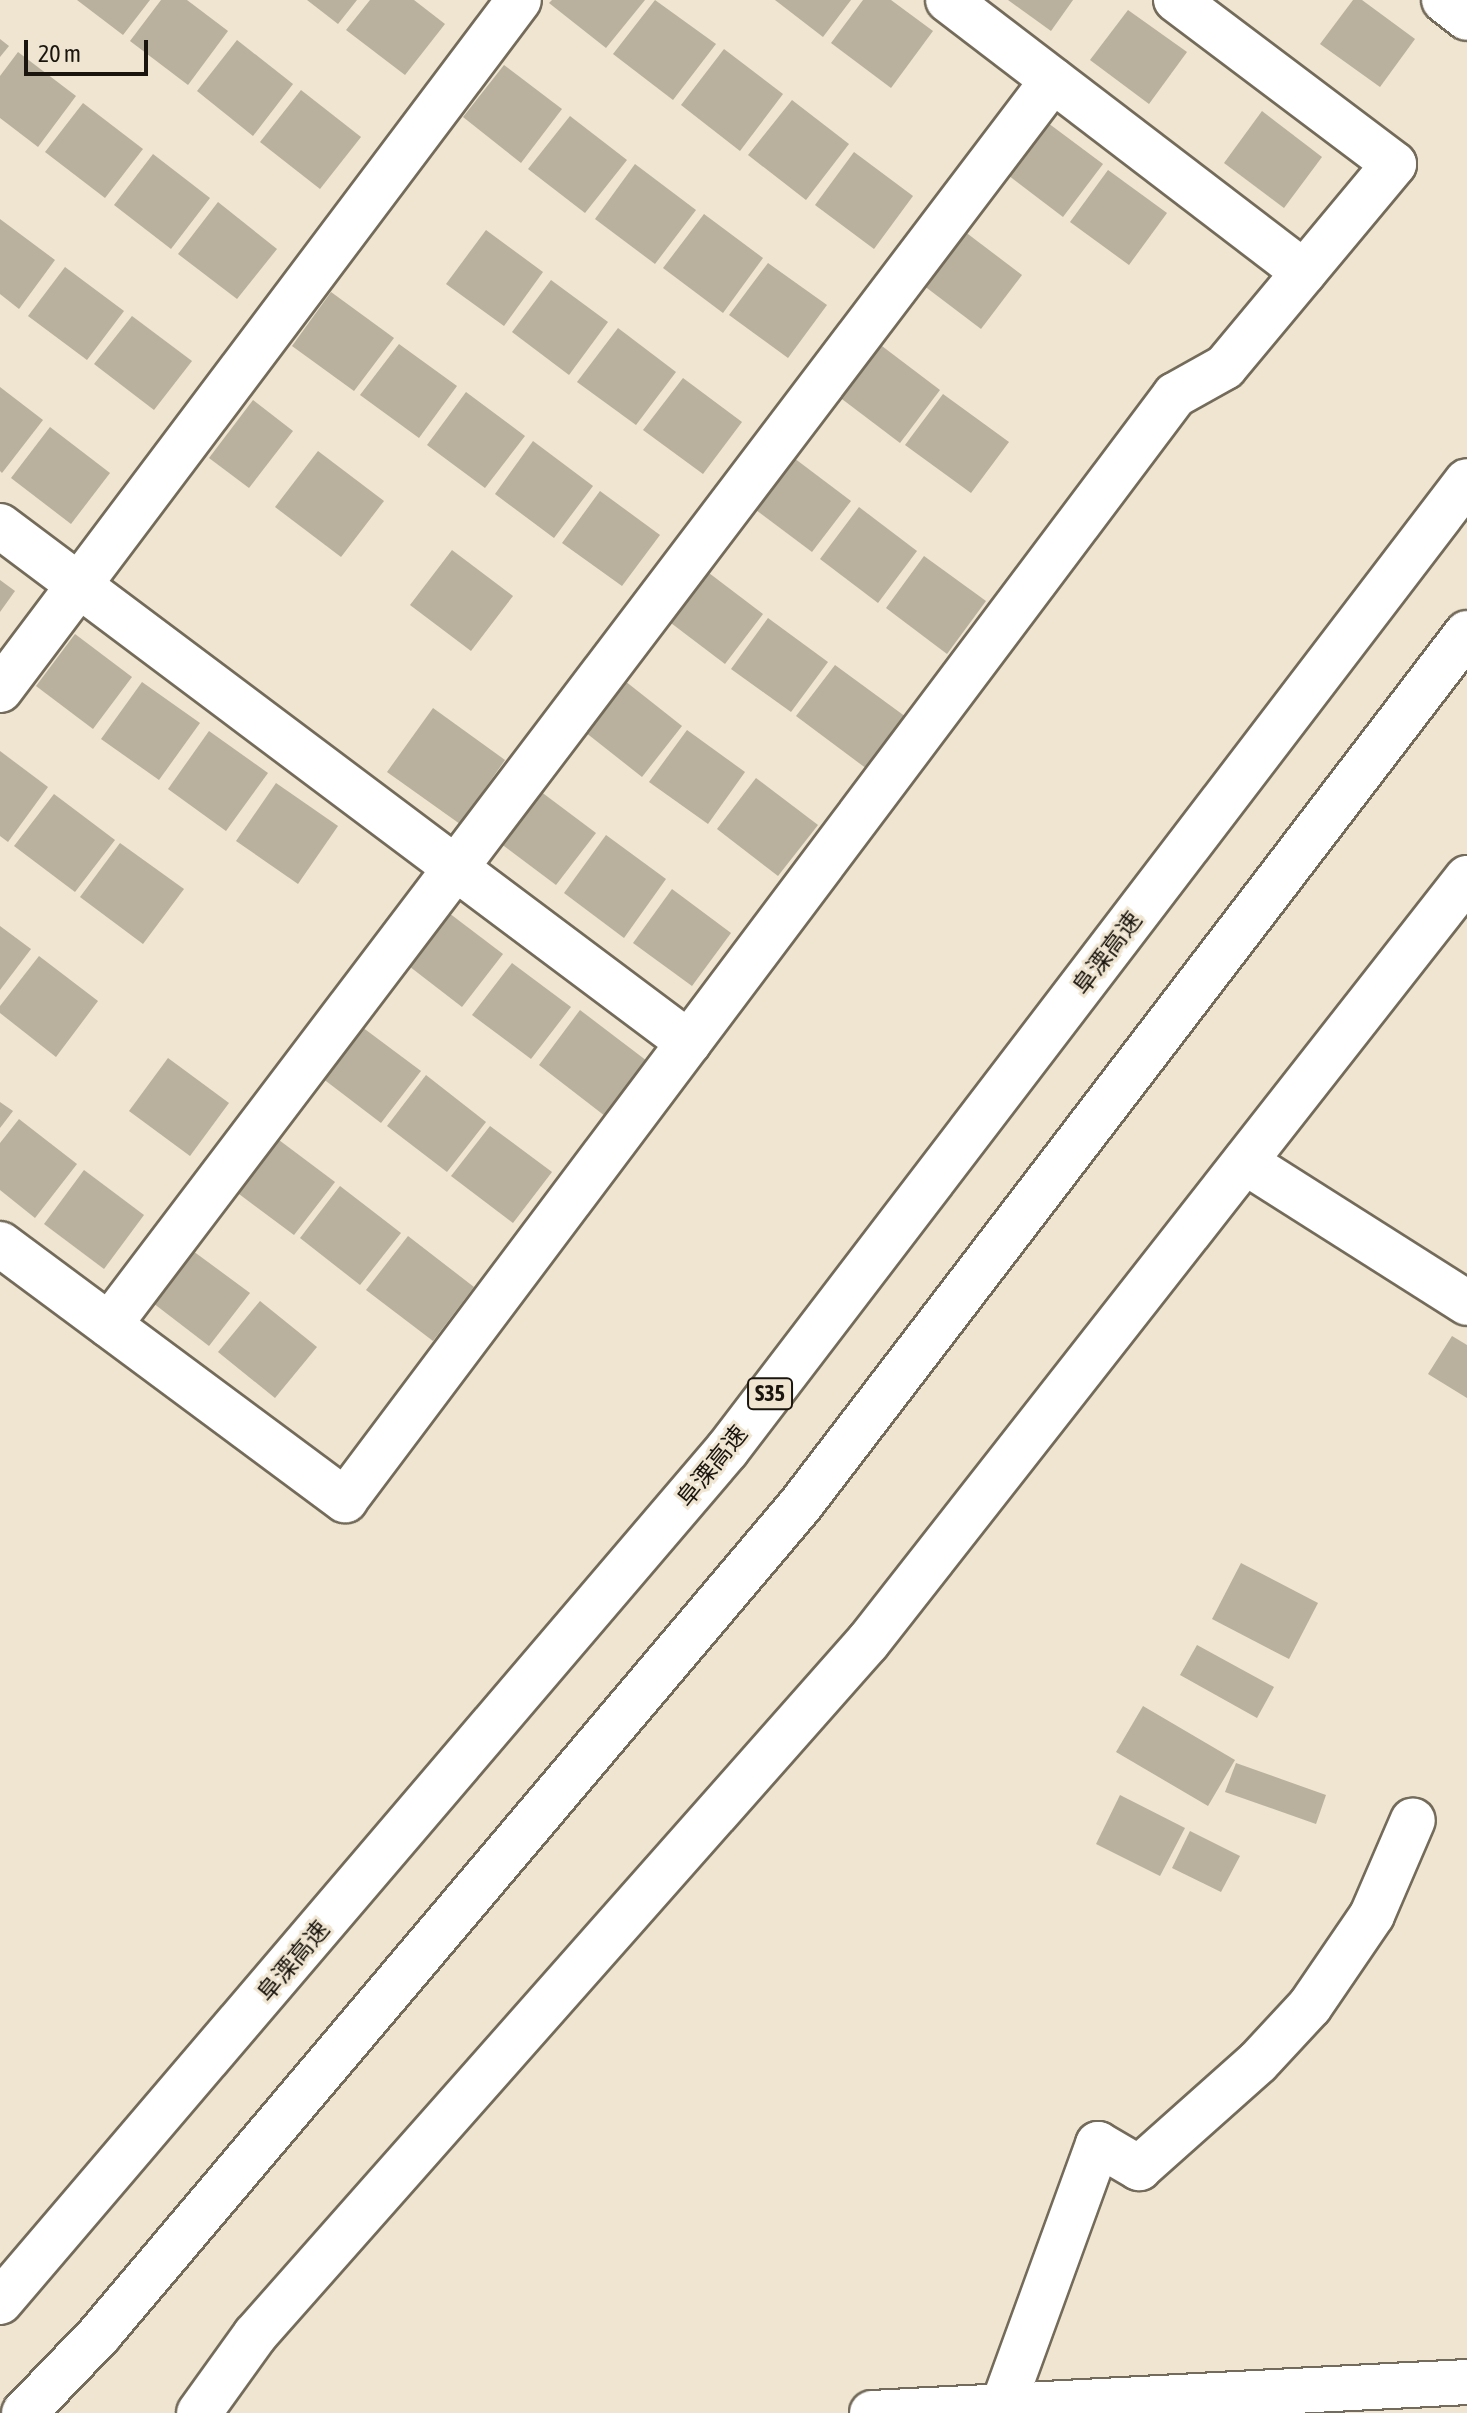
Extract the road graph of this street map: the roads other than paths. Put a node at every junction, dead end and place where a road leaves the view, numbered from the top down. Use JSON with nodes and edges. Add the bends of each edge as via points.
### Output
{"nodes":[{"id":1,"x":519,"y":0,"type":"edge"},
{"id":2,"x":948,"y":0,"type":"edge"},
{"id":3,"x":1176,"y":0,"type":"edge"},
{"id":4,"x":1444,"y":0,"type":"edge"},
{"id":5,"x":1467,"y":18,"type":"edge"},
{"id":6,"x":1053,"y":80,"type":"junction"},
{"id":7,"x":1304,"y":272,"type":"junction"},
{"id":8,"x":1467,"y":481,"type":"edge"},
{"id":9,"x":0,"y":526,"type":"edge"},
{"id":10,"x":79,"y":585,"type":"junction"},
{"id":11,"x":1467,"y":633,"type":"edge"},
{"id":12,"x":0,"y":690,"type":"edge"},
{"id":13,"x":456,"y":868,"type":"junction"},
{"id":14,"x":1467,"y":878,"type":"edge"},
{"id":15,"x":689,"y":1043,"type":"junction"},
{"id":16,"x":1245,"y":1162,"type":"junction"},
{"id":17,"x":0,"y":1244,"type":"edge"},
{"id":18,"x":1467,"y":1303,"type":"edge"},
{"id":19,"x":109,"y":1325,"type":"junction"},
{"id":20,"x":1413,"y":1820,"type":"dead end"},
{"id":21,"x":14,"y":2287,"type":"edge"},
{"id":22,"x":1467,"y":2382,"type":"edge"},
{"id":23,"x":1002,"y":2408,"type":"junction"},
{"id":24,"x":24,"y":2413,"type":"edge"},
{"id":25,"x":199,"y":2413,"type":"edge"},
{"id":26,"x":872,"y":2413,"type":"edge"}],
"edges":[{"from":1,"to":10,"type":"main road"},
{"from":2,"to":6,"type":"main road"},
{"from":3,"to":7,"type":"main road","via":[[1394,164]]},
{"from":4,"to":5,"type":"main road"},
{"from":6,"to":7,"type":"main road"},
{"from":6,"to":13,"type":"main road"},
{"from":7,"to":15,"type":"main road","via":[[1225,367],[1175,395]]},
{"from":8,"to":21,"type":"main road","name":"阜溧高速","number":"S35","via":[[727,1450]]},
{"from":9,"to":10,"type":"main road"},
{"from":10,"to":12,"type":"main road"},
{"from":10,"to":13,"type":"main road"},
{"from":11,"to":24,"type":"main road","via":[[802,1503],[99,2335]]},
{"from":13,"to":15,"type":"main road"},
{"from":13,"to":19,"type":"main road"},
{"from":14,"to":16,"type":"main road"},
{"from":15,"to":19,"type":"main road","via":[[345,1500]]},
{"from":16,"to":18,"type":"main road"},
{"from":16,"to":25,"type":"main road","via":[[868,1642],[255,2335]]},
{"from":17,"to":19,"type":"main road"},
{"from":20,"to":23,"type":"main road","via":[[1372,1915],[1310,2006],[1258,2062],[1139,2168],[1098,2144]]},
{"from":22,"to":23,"type":"main road"},
{"from":23,"to":26,"type":"main road"}]}
